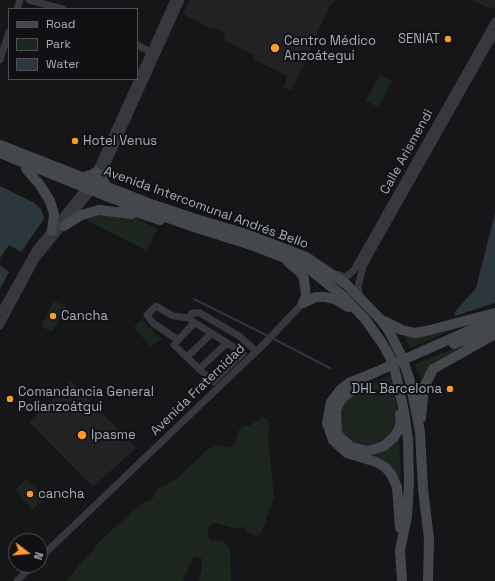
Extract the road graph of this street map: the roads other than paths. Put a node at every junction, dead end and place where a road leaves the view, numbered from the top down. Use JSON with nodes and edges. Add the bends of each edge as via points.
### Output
{"nodes":[{"id":1,"x":30,"y":0,"type":"edge"},
{"id":2,"x":174,"y":0,"type":"edge"},
{"id":3,"x":181,"y":0,"type":"edge"},
{"id":4,"x":59,"y":8,"type":"edge"},
{"id":5,"x":495,"y":21,"type":"edge"},
{"id":6,"x":495,"y":33,"type":"edge"},
{"id":7,"x":8,"y":35,"type":"edge"},
{"id":8,"x":138,"y":46,"type":"edge"},
{"id":9,"x":151,"y":52,"type":"junction"},
{"id":10,"x":0,"y":60,"type":"edge"},
{"id":11,"x":0,"y":140,"type":"edge"},
{"id":12,"x":0,"y":145,"type":"edge"},
{"id":13,"x":0,"y":153,"type":"edge"},
{"id":14,"x":0,"y":158,"type":"edge"},
{"id":15,"x":26,"y":169,"type":"junction"},
{"id":16,"x":97,"y":177,"type":"junction"},
{"id":17,"x":87,"y":193,"type":"junction"},
{"id":18,"x":147,"y":216,"type":"junction"},
{"id":19,"x":195,"y":223,"type":"junction"},
{"id":20,"x":64,"y":226,"type":"junction"},
{"id":21,"x":52,"y":231,"type":"junction"},
{"id":22,"x":238,"y":237,"type":"junction"},
{"id":23,"x":280,"y":256,"type":"junction"},
{"id":24,"x":328,"y":271,"type":"junction"},
{"id":25,"x":360,"y":298,"type":"junction"},
{"id":26,"x":302,"y":303,"type":"junction"},
{"id":27,"x":0,"y":313,"type":"edge"},
{"id":28,"x":495,"y":313,"type":"edge"},
{"id":29,"x":495,"y":319,"type":"edge"},
{"id":30,"x":192,"y":320,"type":"junction"},
{"id":31,"x":381,"y":320,"type":"junction"},
{"id":32,"x":0,"y":326,"type":"edge"},
{"id":33,"x":372,"y":327,"type":"junction"},
{"id":34,"x":495,"y":328,"type":"edge"},
{"id":35,"x":211,"y":334,"type":"junction"},
{"id":36,"x":495,"y":334,"type":"edge"},
{"id":37,"x":178,"y":340,"type":"junction"},
{"id":38,"x":227,"y":343,"type":"junction"},
{"id":39,"x":256,"y":351,"type":"junction"},
{"id":40,"x":424,"y":354,"type":"junction"},
{"id":41,"x":187,"y":357,"type":"junction"},
{"id":42,"x":199,"y":369,"type":"junction"},
{"id":43,"x":377,"y":375,"type":"junction"},
{"id":44,"x":395,"y":376,"type":"junction"},
{"id":45,"x":420,"y":432,"type":"junction"},
{"id":46,"x":48,"y":550,"type":"edge"},
{"id":47,"x":400,"y":550,"type":"junction"},
{"id":48,"x":25,"y":573,"type":"edge"},
{"id":49,"x":17,"y":581,"type":"edge"},
{"id":50,"x":402,"y":581,"type":"edge"},
{"id":51,"x":428,"y":581,"type":"edge"}],
"edges":[{"from":1,"to":4,"type":"street"},
{"from":2,"to":9,"type":"street"},
{"from":3,"to":16,"type":"street"},
{"from":5,"to":24,"type":"street","name":"Calle Arismendi","via":[[352,273],[346,277]]},
{"from":6,"to":25,"type":"street","name":"Calle Arismendi","via":[[363,266],[358,287]]},
{"from":7,"to":10,"type":"street"},
{"from":8,"to":9,"type":"street"},
{"from":9,"to":16,"type":"street"},
{"from":11,"to":16,"type":"main road"},
{"from":12,"to":19,"type":"main road","name":"Avenida Intercomunal Andrés Bello","bridge":true},
{"from":13,"to":19,"type":"main road","name":"Avenida Intercomunal Andrés Bello","bridge":true,"via":[[111,198]]},
{"from":14,"to":15,"type":"main road"},
{"from":15,"to":17,"type":"main road"},
{"from":15,"to":21,"type":"main road","via":[[40,184],[50,201],[54,214]]},
{"from":16,"to":17,"type":"street"},
{"from":16,"to":22,"type":"main road"},
{"from":17,"to":18,"type":"main road"},
{"from":17,"to":20,"type":"street"},
{"from":17,"to":21,"type":"street"},
{"from":18,"to":20,"type":"main road","via":[[99,210],[74,218]]},
{"from":18,"to":22,"type":"main road"},
{"from":19,"to":22,"type":"main road","name":"Avenida Intercomunal Andrés Bello"},
{"from":20,"to":32,"type":"street","via":[[36,258]]},
{"from":21,"to":27,"type":"street","via":[[31,257]]},
{"from":22,"to":23,"type":"main road","name":"Avenida Intercomunal Andrés Bello"},
{"from":22,"to":24,"type":"main road","name":"Avenida Intercomunal Andrés Bello","via":[[306,257]]},
{"from":23,"to":26,"type":"main road","via":[[296,268],[304,279],[306,296]]},
{"from":23,"to":33,"type":"main road","name":"Avenida Intercomunal Andrés Bello","via":[[304,265],[327,282]]},
{"from":24,"to":25,"type":"main road","name":"Avenida Intercomunal Andrés Bello"},
{"from":25,"to":31,"type":"main road","name":"Avenida Intercomunal Andrés Bello"},
{"from":26,"to":33,"type":"main road","via":[[325,296],[337,300]]},
{"from":26,"to":39,"type":"street","name":"Avenida Fraternidad"},
{"from":28,"to":31,"type":"main road","via":[[415,332],[402,330]]},
{"from":29,"to":40,"type":"main road"},
{"from":30,"to":35,"type":"street"},
{"from":30,"to":37,"type":"street"},
{"from":30,"to":37,"type":"street","via":[[173,316],[156,306],[148,312],[147,317]]},
{"from":30,"to":39,"type":"street","via":[[192,313],[200,312],[244,340]]},
{"from":31,"to":45,"type":"main road","name":"Avenida Intercomunal Andrés Bello","via":[[394,341],[410,381]]},
{"from":33,"to":44,"type":"main road","name":"Avenida Intercomunal Andrés Bello","via":[[390,357]]},
{"from":34,"to":40,"type":"main road"},
{"from":35,"to":38,"type":"street"},
{"from":35,"to":41,"type":"street"},
{"from":36,"to":45,"type":"main road","via":[[434,370],[424,387]]},
{"from":37,"to":41,"type":"street","via":[[174,344]]},
{"from":38,"to":42,"type":"street"},
{"from":38,"to":42,"type":"street","via":[[243,355],[214,382]]},
{"from":39,"to":46,"type":"street","name":"Avenida Fraternidad"},
{"from":40,"to":43,"type":"main road","bridge":true},
{"from":41,"to":42,"type":"street"},
{"from":43,"to":44,"type":"main road","via":[[348,392],[336,410],[337,433],[351,448],[376,450],[394,437],[401,421]]},
{"from":43,"to":47,"type":"main road","via":[[349,383],[341,389],[331,402],[327,423],[333,440],[347,453],[376,462],[391,474],[398,491]]},
{"from":44,"to":47,"type":"main road","name":"Avenida Intercomunal Andrés Bello","via":[[406,425],[409,482]]},
{"from":45,"to":51,"type":"main road","name":"Avenida Intercomunal Andrés Bello","via":[[429,539]]},
{"from":47,"to":50,"type":"main road","name":"Avenida Intercomunal Andrés Bello"},
{"from":48,"to":49,"type":"street"}]}
